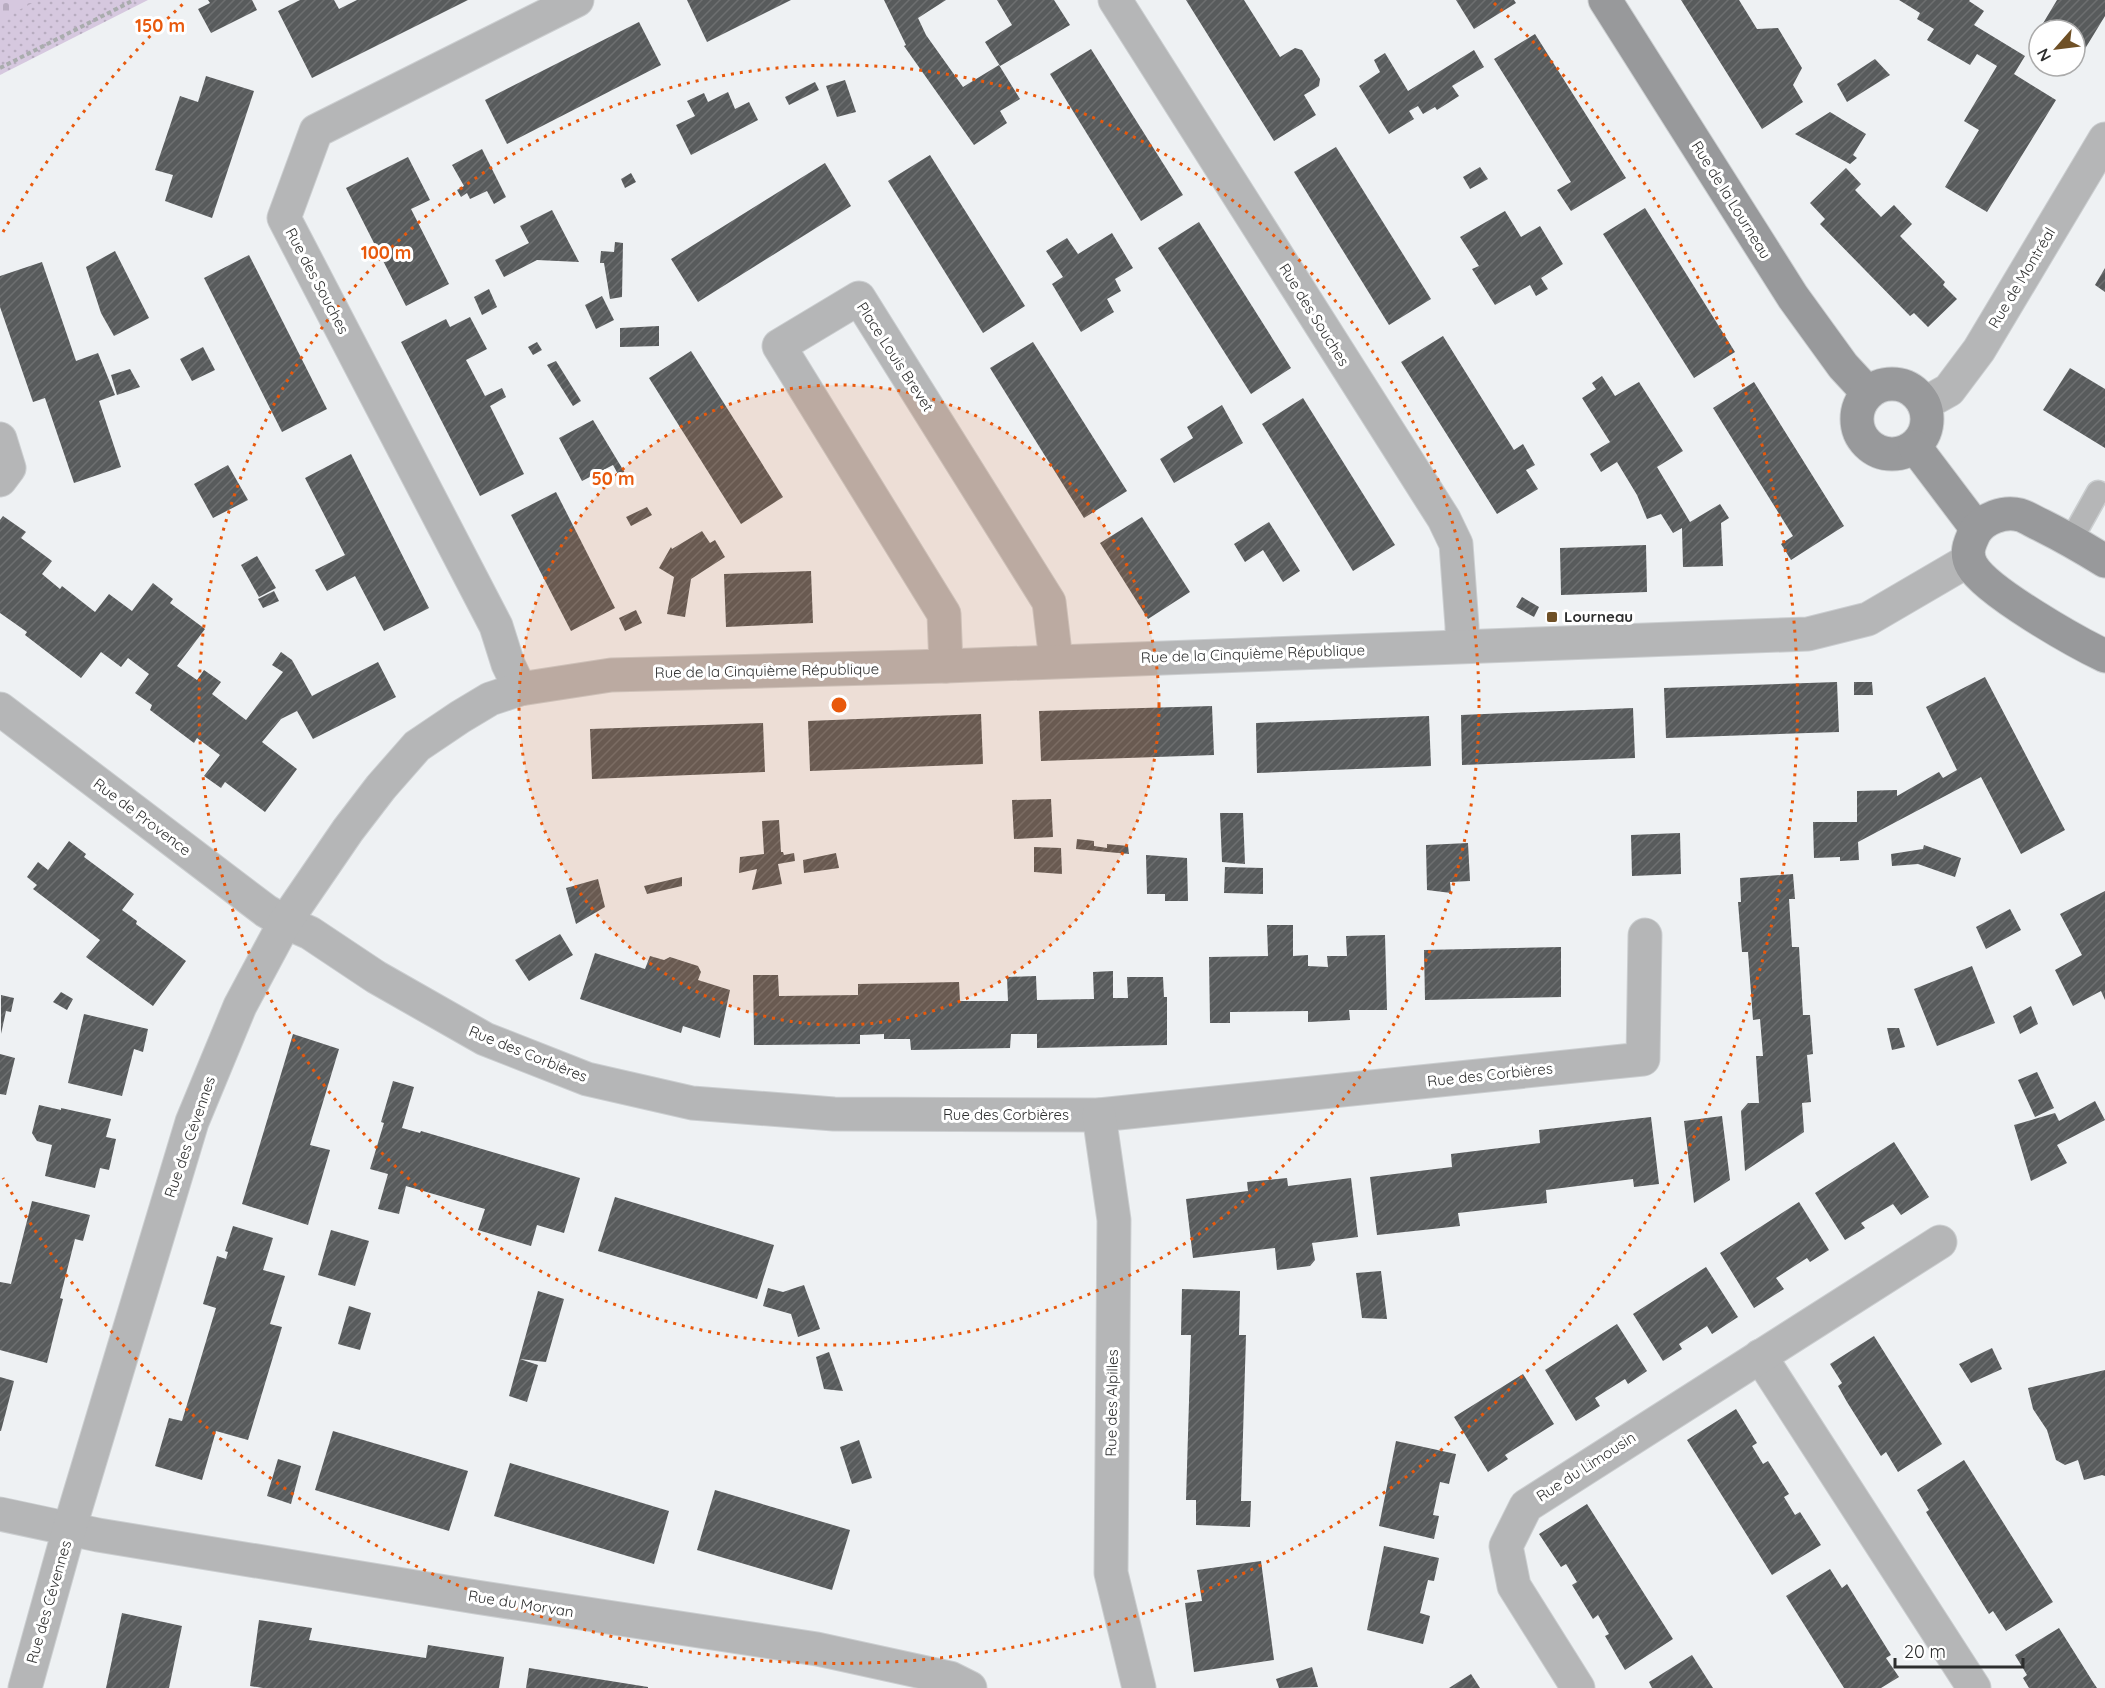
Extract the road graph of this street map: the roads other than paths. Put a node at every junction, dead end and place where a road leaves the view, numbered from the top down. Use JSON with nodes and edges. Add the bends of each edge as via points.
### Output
{"nodes":[{"id":1,"x":577,"y":0,"type":"edge"},
{"id":2,"x":1115,"y":0,"type":"edge"},
{"id":3,"x":1605,"y":0,"type":"edge"},
{"id":4,"x":2105,"y":139,"type":"edge"},
{"id":5,"x":1868,"y":393,"type":"junction"},
{"id":6,"x":1924,"y":404,"type":"junction"},
{"id":7,"x":0,"y":439,"type":"edge"},
{"id":8,"x":1915,"y":447,"type":"junction"},
{"id":9,"x":0,"y":480,"type":"edge"},
{"id":10,"x":2098,"y":492,"type":"dead end"},
{"id":11,"x":1977,"y":529,"type":"junction"},
{"id":12,"x":2071,"y":540,"type":"junction"},
{"id":13,"x":1968,"y":560,"type":"junction"},
{"id":14,"x":2105,"y":561,"type":"edge"},
{"id":15,"x":1462,"y":646,"type":"junction"},
{"id":16,"x":2105,"y":656,"type":"edge"},
{"id":17,"x":1056,"y":661,"type":"junction"},
{"id":18,"x":946,"y":666,"type":"junction"},
{"id":19,"x":520,"y":689,"type":"junction"},
{"id":20,"x":0,"y":709,"type":"edge"},
{"id":21,"x":285,"y":922,"type":"junction"},
{"id":22,"x":1645,"y":935,"type":"dead end"},
{"id":23,"x":1099,"y":1115,"type":"junction"},
{"id":24,"x":1940,"y":1242,"type":"dead end"},
{"id":25,"x":1760,"y":1356,"type":"junction"},
{"id":26,"x":0,"y":1514,"type":"edge"},
{"id":27,"x":69,"y":1530,"type":"junction"},
{"id":28,"x":25,"y":1688,"type":"edge"},
{"id":29,"x":970,"y":1688,"type":"edge"},
{"id":30,"x":1139,"y":1688,"type":"edge"},
{"id":31,"x":1578,"y":1688,"type":"edge"},
{"id":32,"x":1974,"y":1688,"type":"edge"}],
"edges":[{"from":1,"to":19,"type":"street","name":"Rue des Souches","via":[[316,131],[284,218],[496,626]]},
{"from":2,"to":15,"type":"street","name":"Rue des Souches","via":[[1444,519],[1456,544]]},
{"from":3,"to":5,"type":"street","name":"Rue de la Lourneau","via":[[1793,297],[1843,366]]},
{"from":4,"to":6,"type":"street","name":"Rue de Montréal","via":[[1979,350],[1949,390]]},
{"from":5,"to":6,"type":"street","via":[[1894,384],[1912,390]]},
{"from":5,"to":8,"type":"street","via":[[1861,402],[1857,423],[1866,442],[1884,453],[1905,452]]},
{"from":6,"to":8,"type":"street","via":[[1928,422]]},
{"from":7,"to":9,"type":"street","via":[[9,468]]},
{"from":8,"to":11,"type":"street"},
{"from":10,"to":12,"type":"lane"},
{"from":11,"to":12,"type":"street","via":[[1993,517],[2020,515]]},
{"from":11,"to":13,"type":"street","via":[[1967,548]]},
{"from":12,"to":14,"type":"street"},
{"from":13,"to":15,"type":"street","name":"Rue de la Cinquième République","via":[[1868,619],[1808,634]]},
{"from":13,"to":16,"type":"street","via":[[1995,590]]},
{"from":15,"to":17,"type":"street","name":"Rue de la Cinquième République"},
{"from":17,"to":18,"type":"street","name":"Rue de la Cinquième République"},
{"from":17,"to":18,"type":"street","name":"Place Louis Brevet","via":[[1049,602],[859,298],[779,346],[944,614]]},
{"from":18,"to":19,"type":"street","name":"Rue de la Cinquième République","via":[[611,675]]},
{"from":19,"to":21,"type":"street","name":"Rue des Cévennes","via":[[490,699],[417,746],[348,830]]},
{"from":20,"to":21,"type":"street","name":"Rue de Provence"},
{"from":21,"to":23,"type":"street","name":"Rue des Corbières","via":[[310,933],[376,977],[485,1039],[587,1079],[692,1103],[834,1114]]},
{"from":21,"to":27,"type":"street","name":"Rue des Cévennes","via":[[240,1006],[192,1122]]},
{"from":22,"to":23,"type":"street","name":"Rue des Corbières","via":[[1642,1059]]},
{"from":23,"to":30,"type":"street","name":"Rue des Alpilles","via":[[1114,1220],[1111,1573]]},
{"from":24,"to":25,"type":"street","name":"Rue du Limousin"},
{"from":25,"to":31,"type":"street","name":"Rue du Limousin","via":[[1526,1506],[1506,1546],[1514,1586]]},
{"from":25,"to":32,"type":"street"},
{"from":26,"to":27,"type":"street","name":"Rue du Morvan"},
{"from":27,"to":28,"type":"street","name":"Rue des Cévennes"},
{"from":27,"to":29,"type":"street","name":"Rue du Morvan","via":[[818,1649],[950,1678]]}]}
